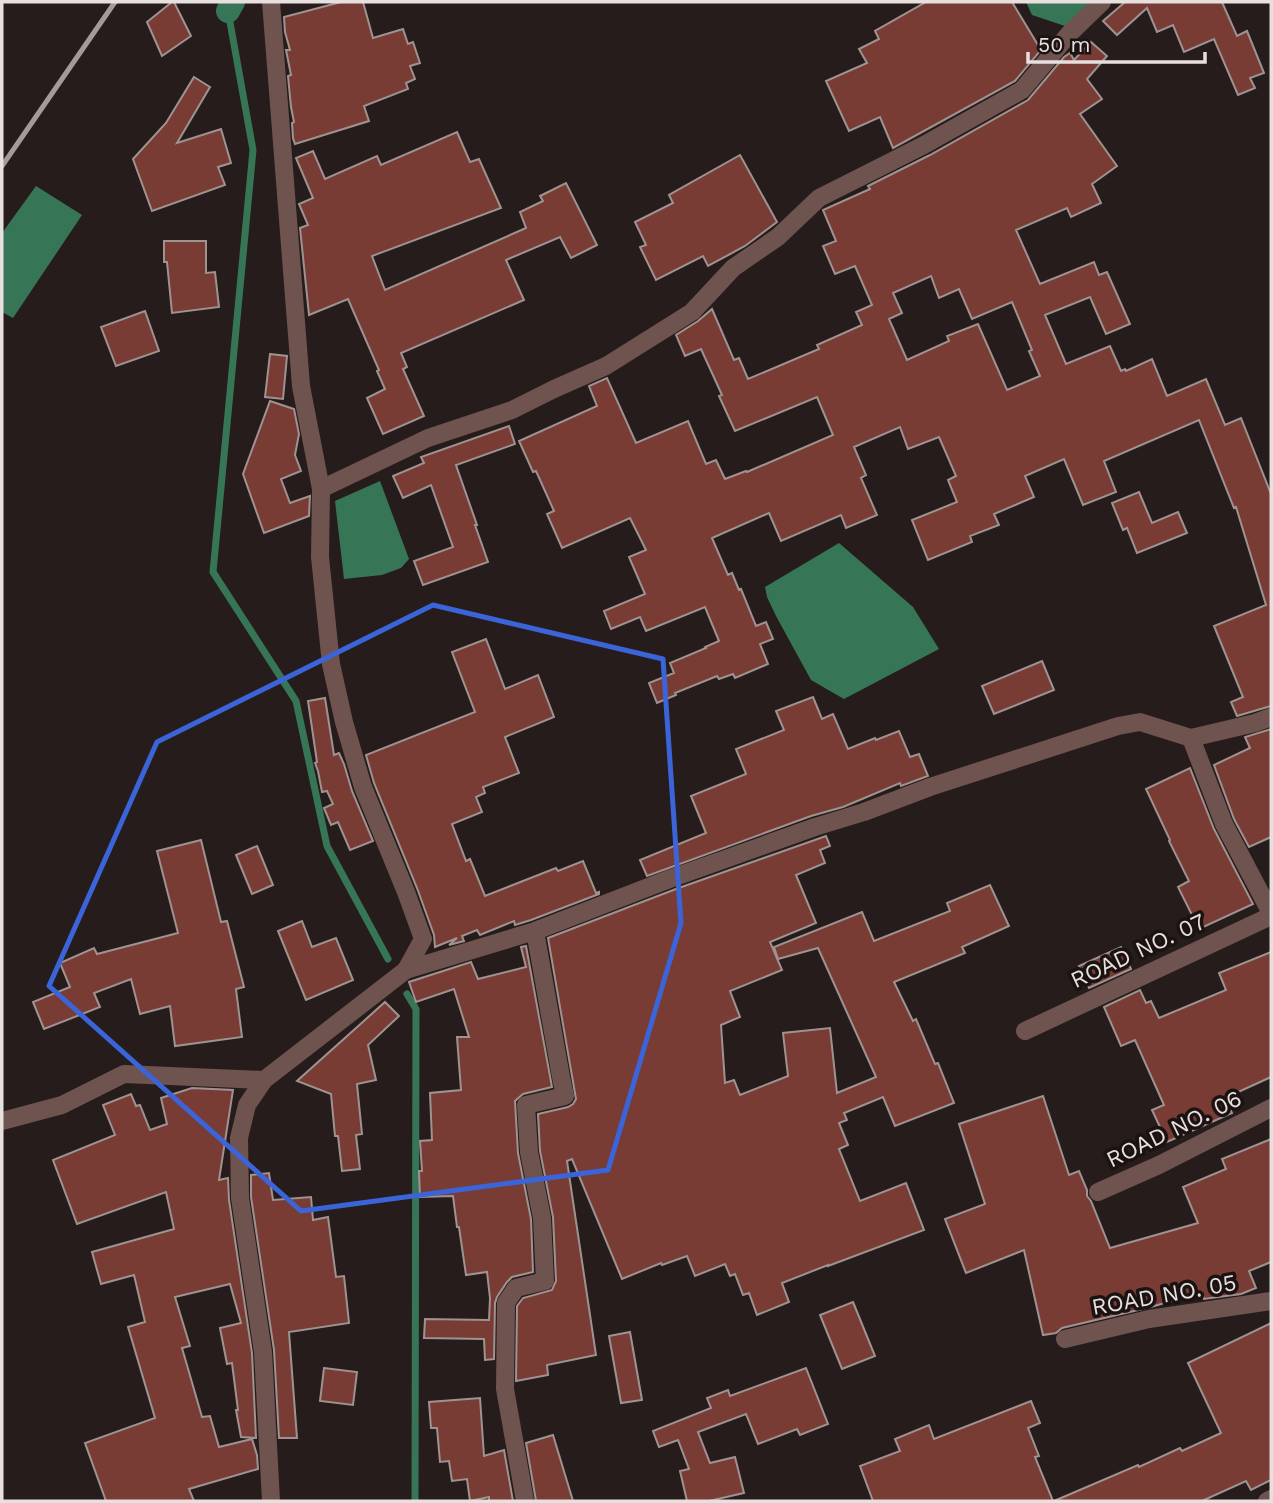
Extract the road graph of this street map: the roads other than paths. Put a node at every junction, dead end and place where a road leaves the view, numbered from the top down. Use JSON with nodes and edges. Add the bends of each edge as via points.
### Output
{"nodes":[{"id":1,"x":1102,"y":2,"type":"edge"},
{"id":2,"x":272,"y":3,"type":"edge"},
{"id":3,"x":321,"y":489,"type":"junction"},
{"id":4,"x":1271,"y":716,"type":"edge"},
{"id":5,"x":1191,"y":738,"type":"junction"},
{"id":6,"x":1271,"y":914,"type":"edge"},
{"id":7,"x":535,"y":931,"type":"junction"},
{"id":8,"x":406,"y":970,"type":"junction"},
{"id":9,"x":1025,"y":1031,"type":"dead end"},
{"id":10,"x":264,"y":1080,"type":"junction"},
{"id":11,"x":1271,"y":1108,"type":"edge"},
{"id":12,"x":2,"y":1121,"type":"edge"},
{"id":13,"x":1098,"y":1192,"type":"dead end"},
{"id":14,"x":1271,"y":1301,"type":"edge"},
{"id":15,"x":1065,"y":1339,"type":"dead end"},
{"id":16,"x":271,"y":1501,"type":"edge"},
{"id":17,"x":525,"y":1501,"type":"edge"}],
"edges":[{"from":1,"to":3,"type":"street","via":[[1023,90],[819,198],[778,237],[733,268],[692,312],[606,366],[512,410],[428,438]]},
{"from":2,"to":3,"type":"street","via":[[301,386]]},
{"from":3,"to":8,"type":"street","via":[[320,557],[331,664],[341,710],[363,787],[423,939]]},
{"from":4,"to":5,"type":"street"},
{"from":5,"to":6,"type":"street","via":[[1224,824]]},
{"from":5,"to":7,"type":"street","via":[[1140,722],[1118,726],[815,827]]},
{"from":6,"to":9,"type":"street","name":"ROAD NO. 07"},
{"from":7,"to":8,"type":"street"},
{"from":7,"to":17,"type":"street","via":[[565,1096],[526,1105],[529,1152],[542,1218],[545,1281],[516,1289],[506,1303],[505,1389]]},
{"from":8,"to":10,"type":"street"},
{"from":10,"to":12,"type":"street","via":[[124,1074],[62,1105]]},
{"from":10,"to":16,"type":"street","via":[[247,1105],[239,1138],[240,1199],[263,1352]]},
{"from":11,"to":13,"type":"street","name":"ROAD NO. 06"},
{"from":14,"to":15,"type":"street","name":"ROAD NO. 05","via":[[1149,1319]]}]}
